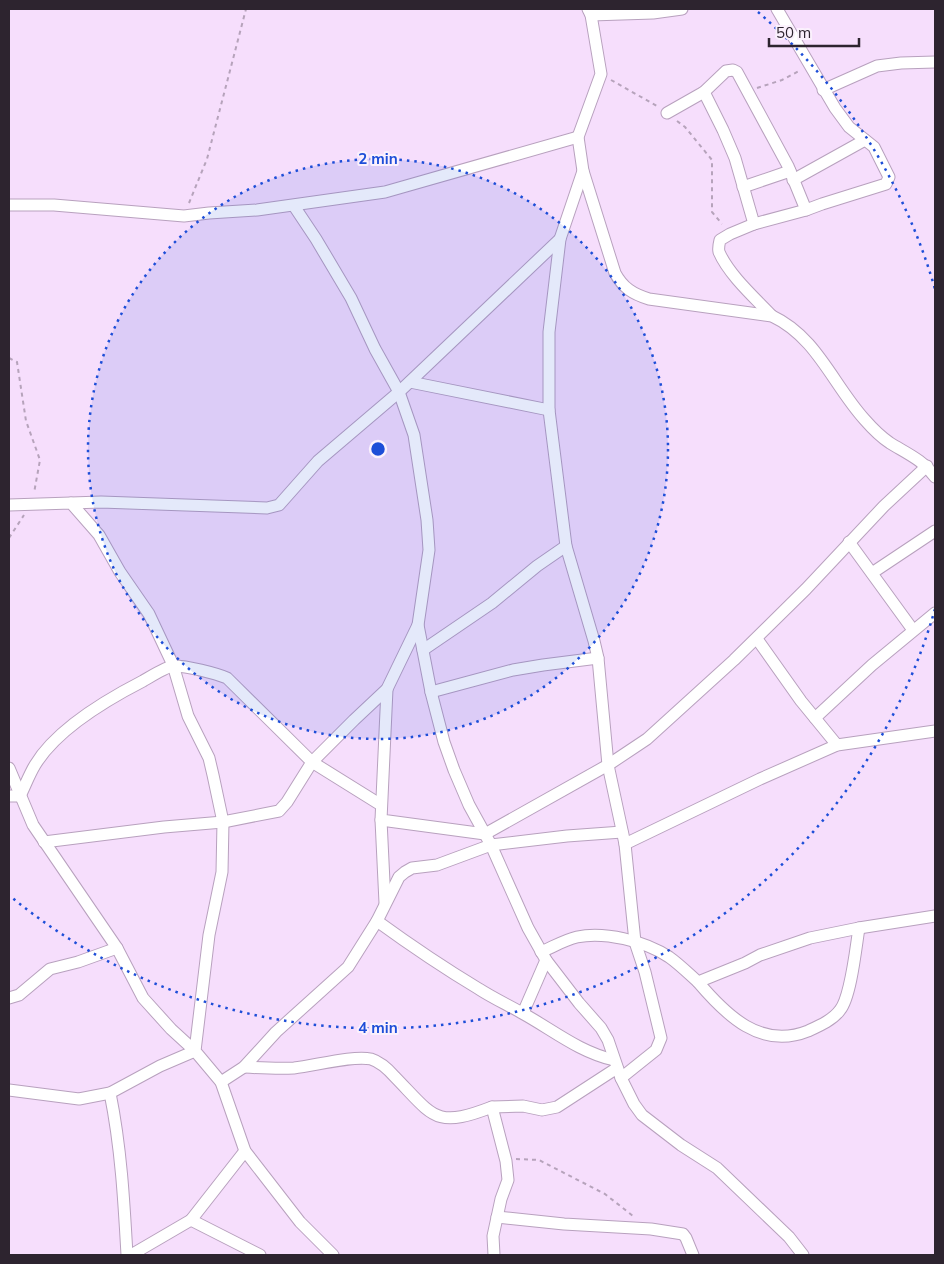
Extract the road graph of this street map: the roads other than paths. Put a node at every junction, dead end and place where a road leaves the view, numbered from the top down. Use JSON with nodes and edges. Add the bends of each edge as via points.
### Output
{"nodes":[{"id":1,"x":682,"y":9,"type":"edge"},
{"id":2,"x":777,"y":9,"type":"edge"},
{"id":3,"x":589,"y":12,"type":"edge"},
{"id":4,"x":935,"y":62,"type":"edge"},
{"id":5,"x":823,"y":90,"type":"junction"},
{"id":6,"x":704,"y":92,"type":"junction"},
{"id":7,"x":667,"y":113,"type":"road end"},
{"id":8,"x":578,"y":138,"type":"junction"},
{"id":9,"x":865,"y":140,"type":"junction"},
{"id":10,"x":583,"y":171,"type":"junction"},
{"id":11,"x":791,"y":175,"type":"junction"},
{"id":12,"x":743,"y":187,"type":"junction"},
{"id":13,"x":9,"y":205,"type":"edge"},
{"id":14,"x":294,"y":206,"type":"junction"},
{"id":15,"x":806,"y":210,"type":"junction"},
{"id":16,"x":754,"y":224,"type":"junction"},
{"id":17,"x":560,"y":239,"type":"junction"},
{"id":18,"x":772,"y":316,"type":"junction"},
{"id":19,"x":410,"y":382,"type":"junction"},
{"id":20,"x":399,"y":392,"type":"junction"},
{"id":21,"x":549,"y":410,"type":"junction"},
{"id":22,"x":927,"y":466,"type":"junction"},
{"id":23,"x":935,"y":477,"type":"edge"},
{"id":24,"x":71,"y":503,"type":"junction"},
{"id":25,"x":9,"y":505,"type":"edge"},
{"id":26,"x":935,"y":531,"type":"edge"},
{"id":27,"x":848,"y":542,"type":"junction"},
{"id":28,"x":566,"y":546,"type":"junction"},
{"id":29,"x":872,"y":573,"type":"junction"},
{"id":30,"x":935,"y":613,"type":"edge"},
{"id":31,"x":418,"y":625,"type":"junction"},
{"id":32,"x":913,"y":630,"type":"junction"},
{"id":33,"x":757,"y":639,"type":"junction"},
{"id":34,"x":423,"y":650,"type":"junction"},
{"id":35,"x":598,"y":658,"type":"junction"},
{"id":36,"x":173,"y":665,"type":"junction"},
{"id":37,"x":388,"y":689,"type":"junction"},
{"id":38,"x":431,"y":692,"type":"junction"},
{"id":39,"x":815,"y":718,"type":"junction"},
{"id":40,"x":935,"y":731,"type":"edge"},
{"id":41,"x":836,"y":744,"type":"junction"},
{"id":42,"x":312,"y":762,"type":"junction"},
{"id":43,"x":608,"y":764,"type":"junction"},
{"id":44,"x":9,"y":768,"type":"edge"},
{"id":45,"x":14,"y":796,"type":"edge"},
{"id":46,"x":381,"y":805,"type":"junction"},
{"id":47,"x":381,"y":820,"type":"junction"},
{"id":48,"x":223,"y":822,"type":"junction"},
{"id":49,"x":485,"y":834,"type":"junction"},
{"id":50,"x":624,"y":838,"type":"junction"},
{"id":51,"x":44,"y":842,"type":"junction"},
{"id":52,"x":491,"y":845,"type":"junction"},
{"id":53,"x":385,"y":904,"type":"junction"},
{"id":54,"x":935,"y":916,"type":"edge"},
{"id":55,"x":377,"y":921,"type":"junction"},
{"id":56,"x":859,"y":928,"type":"junction"},
{"id":57,"x":636,"y":942,"type":"junction"},
{"id":58,"x":118,"y":948,"type":"junction"},
{"id":59,"x":544,"y":956,"type":"junction"},
{"id":60,"x":698,"y":982,"type":"junction"},
{"id":61,"x":9,"y":998,"type":"edge"},
{"id":62,"x":523,"y":1013,"type":"junction"},
{"id":63,"x":195,"y":1051,"type":"junction"},
{"id":64,"x":244,"y":1067,"type":"junction"},
{"id":65,"x":617,"y":1068,"type":"junction"},
{"id":66,"x":221,"y":1082,"type":"junction"},
{"id":67,"x":9,"y":1090,"type":"edge"},
{"id":68,"x":110,"y":1094,"type":"junction"},
{"id":69,"x":492,"y":1107,"type":"junction"},
{"id":70,"x":245,"y":1151,"type":"junction"},
{"id":71,"x":497,"y":1217,"type":"junction"},
{"id":72,"x":191,"y":1220,"type":"junction"},
{"id":73,"x":126,"y":1255,"type":"edge"},
{"id":74,"x":131,"y":1255,"type":"edge"},
{"id":75,"x":260,"y":1255,"type":"edge"},
{"id":76,"x":333,"y":1255,"type":"edge"},
{"id":77,"x":494,"y":1255,"type":"edge"},
{"id":78,"x":693,"y":1255,"type":"edge"},
{"id":79,"x":803,"y":1255,"type":"edge"}],
"edges":[{"from":1,"to":3,"type":"street","via":[[653,13]]},
{"from":2,"to":5,"type":"street"},
{"from":3,"to":8,"type":"street","via":[[600,74]]},
{"from":4,"to":5,"type":"street","via":[[877,66]]},
{"from":5,"to":9,"type":"street","via":[[849,127]]},
{"from":6,"to":7,"type":"street"},
{"from":6,"to":11,"type":"street","via":[[726,71],[737,72]]},
{"from":6,"to":12,"type":"street","via":[[723,130]]},
{"from":8,"to":10,"type":"street"},
{"from":8,"to":14,"type":"street","via":[[385,192]]},
{"from":9,"to":11,"type":"street"},
{"from":9,"to":15,"type":"street","via":[[881,158],[889,181]]},
{"from":10,"to":17,"type":"street"},
{"from":10,"to":18,"type":"street","via":[[615,273],[621,284],[634,294],[649,299]]},
{"from":11,"to":12,"type":"street"},
{"from":11,"to":15,"type":"street"},
{"from":12,"to":16,"type":"street"},
{"from":13,"to":14,"type":"street","via":[[54,205],[184,216]]},
{"from":14,"to":20,"type":"street","via":[[351,298]]},
{"from":15,"to":16,"type":"street"},
{"from":16,"to":18,"type":"street","via":[[720,240],[719,252],[732,272]]},
{"from":17,"to":19,"type":"street"},
{"from":17,"to":21,"type":"street","via":[[549,332]]},
{"from":18,"to":22,"type":"street","via":[[789,325],[810,345],[864,420],[888,441]]},
{"from":19,"to":20,"type":"street"},
{"from":19,"to":21,"type":"street"},
{"from":20,"to":24,"type":"street","via":[[318,461],[279,506]]},
{"from":20,"to":31,"type":"street","via":[[414,435],[427,520],[429,550]]},
{"from":21,"to":28,"type":"street"},
{"from":22,"to":23,"type":"street"},
{"from":22,"to":27,"type":"street"},
{"from":24,"to":25,"type":"street"},
{"from":24,"to":36,"type":"street","via":[[99,535],[149,614]]},
{"from":26,"to":29,"type":"street"},
{"from":27,"to":29,"type":"street"},
{"from":27,"to":33,"type":"street"},
{"from":28,"to":34,"type":"street","via":[[492,603]]},
{"from":28,"to":35,"type":"street"},
{"from":29,"to":32,"type":"street"},
{"from":30,"to":32,"type":"street"},
{"from":31,"to":34,"type":"street"},
{"from":31,"to":37,"type":"street"},
{"from":32,"to":39,"type":"street"},
{"from":33,"to":39,"type":"street"},
{"from":33,"to":43,"type":"street","via":[[647,738]]},
{"from":34,"to":38,"type":"street"},
{"from":35,"to":38,"type":"street","via":[[513,670]]},
{"from":35,"to":43,"type":"street"},
{"from":36,"to":42,"type":"street","via":[[227,678]]},
{"from":36,"to":45,"type":"street","via":[[117,694],[72,726],[35,764]]},
{"from":36,"to":48,"type":"street","via":[[188,716],[210,758]]},
{"from":37,"to":42,"type":"street"},
{"from":37,"to":46,"type":"street"},
{"from":38,"to":49,"type":"street","via":[[454,770]]},
{"from":39,"to":41,"type":"street"},
{"from":40,"to":41,"type":"street"},
{"from":41,"to":50,"type":"street"},
{"from":42,"to":46,"type":"street"},
{"from":42,"to":48,"type":"street","via":[[279,811]]},
{"from":43,"to":49,"type":"street"},
{"from":43,"to":50,"type":"street"},
{"from":44,"to":45,"type":"street"},
{"from":45,"to":51,"type":"street"},
{"from":46,"to":47,"type":"street"},
{"from":47,"to":49,"type":"street"},
{"from":47,"to":53,"type":"street"},
{"from":48,"to":51,"type":"street"},
{"from":48,"to":63,"type":"street","via":[[222,872],[209,935]]},
{"from":49,"to":52,"type":"street"},
{"from":50,"to":52,"type":"street","via":[[567,836]]},
{"from":50,"to":57,"type":"street"},
{"from":51,"to":58,"type":"street"},
{"from":52,"to":53,"type":"street","via":[[437,865],[412,868],[399,878]]},
{"from":52,"to":59,"type":"street"},
{"from":53,"to":55,"type":"street"},
{"from":54,"to":56,"type":"street"},
{"from":55,"to":62,"type":"street","via":[[459,977]]},
{"from":55,"to":64,"type":"street","via":[[348,967],[276,1032]]},
{"from":56,"to":60,"type":"street","via":[[786,945]]},
{"from":56,"to":60,"type":"street","via":[[845,1002],[818,1027],[799,1035],[770,1035],[753,1029],[732,1017]]},
{"from":57,"to":59,"type":"street","via":[[583,936],[566,940]]},
{"from":57,"to":60,"type":"street","via":[[667,956]]},
{"from":57,"to":65,"type":"street","via":[[661,1038],[656,1050]]},
{"from":58,"to":61,"type":"street","via":[[50,969],[19,995]]},
{"from":58,"to":63,"type":"street","via":[[143,998],[170,1030]]},
{"from":59,"to":62,"type":"street"},
{"from":59,"to":65,"type":"street","via":[[608,1040]]},
{"from":62,"to":65,"type":"street"},
{"from":63,"to":66,"type":"street"},
{"from":63,"to":68,"type":"street"},
{"from":64,"to":66,"type":"street"},
{"from":64,"to":69,"type":"street","via":[[294,1068],[369,1059],[386,1067],[424,1108],[435,1115],[456,1119]]},
{"from":65,"to":69,"type":"street","via":[[558,1107],[542,1110],[523,1106]]},
{"from":65,"to":79,"type":"street","via":[[642,1116],[717,1168],[789,1237]]},
{"from":66,"to":70,"type":"street"},
{"from":67,"to":68,"type":"street","via":[[80,1099]]},
{"from":68,"to":73,"type":"street","via":[[119,1152]]},
{"from":69,"to":71,"type":"street","via":[[506,1160],[507,1183]]},
{"from":70,"to":72,"type":"street"},
{"from":70,"to":76,"type":"street","via":[[276,1194]]},
{"from":71,"to":77,"type":"street"},
{"from":71,"to":78,"type":"street","via":[[682,1234]]},
{"from":72,"to":74,"type":"street"},
{"from":72,"to":75,"type":"street"}]}
